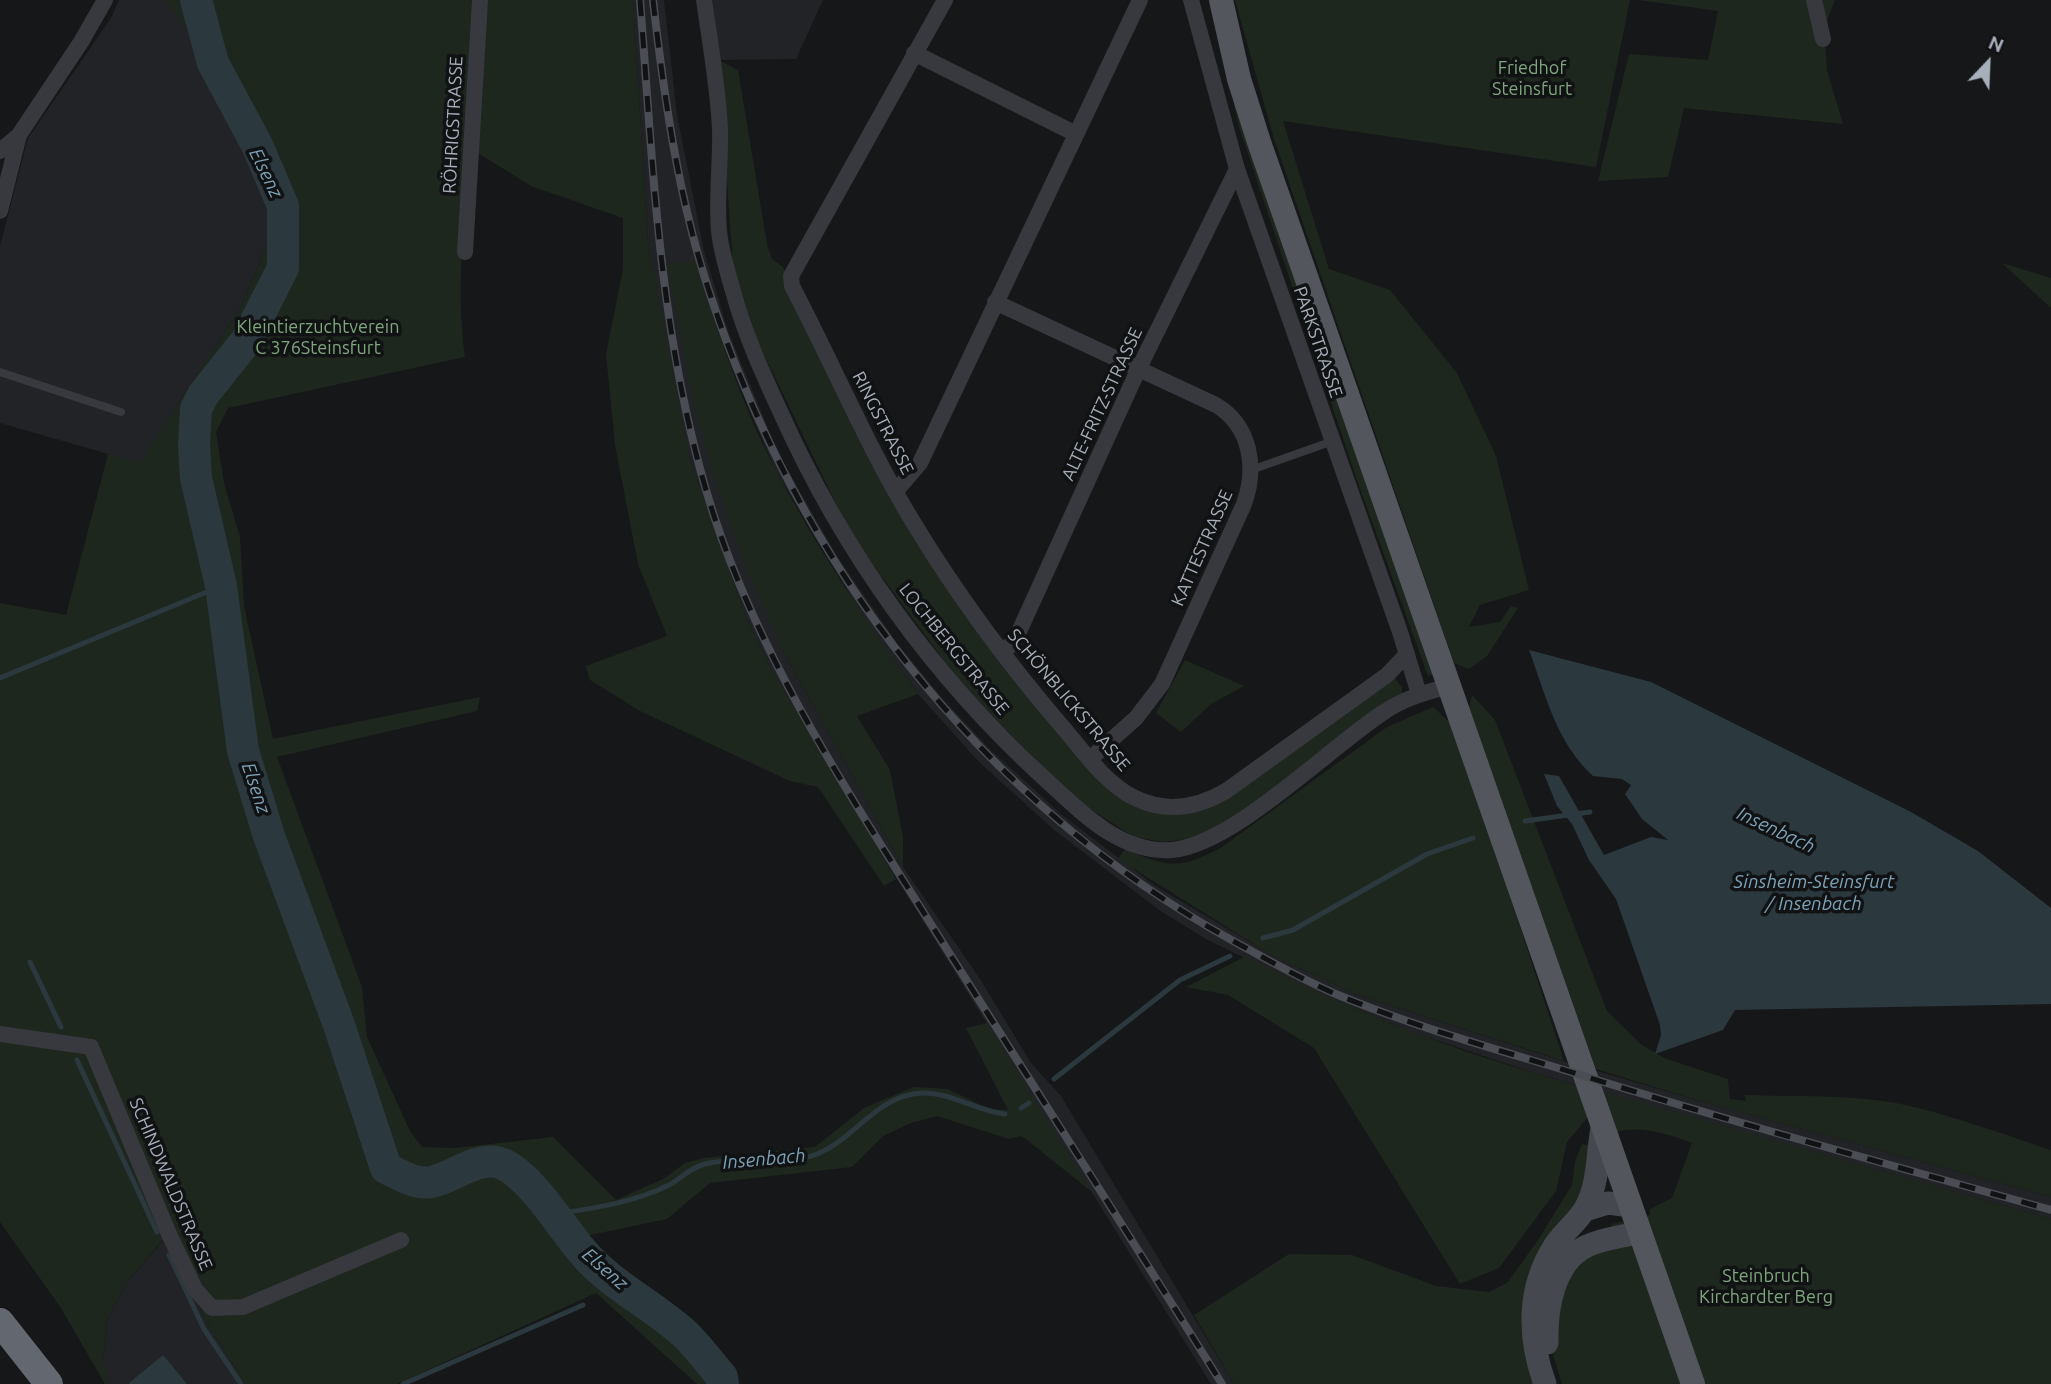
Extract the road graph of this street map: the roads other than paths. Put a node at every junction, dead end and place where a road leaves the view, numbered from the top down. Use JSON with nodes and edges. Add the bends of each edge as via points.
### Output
{"nodes":[{"id":1,"x":105,"y":0,"type":"edge"},
{"id":2,"x":480,"y":0,"type":"edge"},
{"id":3,"x":704,"y":0,"type":"edge"},
{"id":4,"x":945,"y":0,"type":"edge"},
{"id":5,"x":1140,"y":0,"type":"edge"},
{"id":6,"x":1191,"y":0,"type":"edge"},
{"id":7,"x":1221,"y":0,"type":"edge"},
{"id":8,"x":1814,"y":0,"type":"edge"},
{"id":9,"x":1823,"y":39,"type":"dead end"},
{"id":10,"x":914,"y":52,"type":"junction"},
{"id":11,"x":1074,"y":133,"type":"junction"},
{"id":12,"x":19,"y":135,"type":"junction"},
{"id":13,"x":0,"y":151,"type":"edge"},
{"id":14,"x":1237,"y":169,"type":"junction"},
{"id":15,"x":0,"y":211,"type":"edge"},
{"id":16,"x":466,"y":252,"type":"dead end"},
{"id":17,"x":995,"y":302,"type":"junction"},
{"id":18,"x":1139,"y":368,"type":"junction"},
{"id":19,"x":0,"y":372,"type":"edge"},
{"id":20,"x":121,"y":412,"type":"dead end"},
{"id":21,"x":1333,"y":441,"type":"junction"},
{"id":22,"x":1251,"y":470,"type":"junction"},
{"id":23,"x":896,"y":491,"type":"junction"},
{"id":24,"x":1003,"y":654,"type":"junction"},
{"id":25,"x":1407,"y":654,"type":"junction"},
{"id":26,"x":1450,"y":686,"type":"junction"},
{"id":27,"x":1419,"y":694,"type":"junction"},
{"id":28,"x":1090,"y":758,"type":"junction"},
{"id":29,"x":0,"y":1034,"type":"edge"},
{"id":30,"x":1602,"y":1128,"type":"junction"},
{"id":31,"x":1631,"y":1206,"type":"junction"},
{"id":32,"x":1585,"y":1210,"type":"junction"},
{"id":33,"x":1640,"y":1232,"type":"junction"},
{"id":34,"x":401,"y":1240,"type":"dead end"},
{"id":35,"x":0,"y":1322,"type":"edge"},
{"id":36,"x":49,"y":1384,"type":"edge"},
{"id":37,"x":1545,"y":1384,"type":"edge"},
{"id":38,"x":1552,"y":1384,"type":"edge"},
{"id":39,"x":1693,"y":1384,"type":"edge"}],
"edges":[{"from":1,"to":12,"type":"street"},
{"from":2,"to":16,"type":"street","name":"RÖHRIGSTRASSE"},
{"from":3,"to":27,"type":"street","name":"LOCHBERGSTRASSE","via":[[718,109],[722,247],[743,327],[814,483],[870,574],[951,682],[1032,766],[1118,838],[1147,848],[1176,850],[1223,834],[1384,712]]},
{"from":4,"to":10,"type":"street","name":"RINGSTRASSE"},
{"from":5,"to":11,"type":"street","name":"RINGSTRASSE"},
{"from":6,"to":14,"type":"street","name":"PARKSTRASSE"},
{"from":7,"to":26,"type":"main road","via":[[1240,79]]},
{"from":8,"to":9,"type":"street"},
{"from":10,"to":11,"type":"street"},
{"from":10,"to":23,"type":"street","name":"RINGSTRASSE","via":[[791,276]]},
{"from":11,"to":17,"type":"street","name":"RINGSTRASSE"},
{"from":12,"to":13,"type":"street"},
{"from":12,"to":15,"type":"street"},
{"from":14,"to":18,"type":"street","name":"ALTE-FRITZ-STRASSE"},
{"from":14,"to":21,"type":"street","name":"PARKSTRASSE"},
{"from":17,"to":18,"type":"street","name":"KATTESTRASSE"},
{"from":17,"to":23,"type":"street","name":"RINGSTRASSE","via":[[920,463]]},
{"from":18,"to":22,"type":"street","name":"KATTESTRASSE","via":[[1224,410],[1242,432]]},
{"from":18,"to":24,"type":"street","name":"ALTE-FRITZ-STRASSE","via":[[1017,636]]},
{"from":19,"to":20,"type":"lane"},
{"from":21,"to":22,"type":"lane"},
{"from":21,"to":25,"type":"street","name":"PARKSTRASSE"},
{"from":22,"to":28,"type":"street","name":"KATTESTRASSE","via":[[1244,505],[1162,684],[1136,718]]},
{"from":23,"to":24,"type":"street","name":"SCHÖNBLICKSTRASSE"},
{"from":24,"to":28,"type":"street","name":"SCHÖNBLICKSTRASSE"},
{"from":25,"to":27,"type":"street","name":"PARKSTRASSE"},
{"from":25,"to":28,"type":"street","name":"SCHÖNBLICKSTRASSE","via":[[1387,675],[1250,774],[1199,804],[1167,807],[1134,798]]},
{"from":26,"to":27,"type":"street","name":"LOCHBERGSTRASSE"},
{"from":26,"to":30,"type":"main road"},
{"from":29,"to":34,"type":"street","name":"SCHINDWALDSTRASSE","via":[[91,1047],[169,1234],[195,1289],[212,1308],[243,1307]]},
{"from":30,"to":31,"type":"main road"},
{"from":30,"to":32,"type":"main road","via":[[1596,1178]]},
{"from":31,"to":32,"type":"main road","via":[[1608,1203]]},
{"from":31,"to":33,"type":"main road"},
{"from":32,"to":37,"type":"main road","via":[[1548,1258],[1534,1296],[1534,1343]]},
{"from":33,"to":38,"type":"main road","via":[[1589,1244],[1562,1270],[1548,1316]]},
{"from":33,"to":39,"type":"main road"},
{"from":35,"to":36,"type":"highway"}]}
